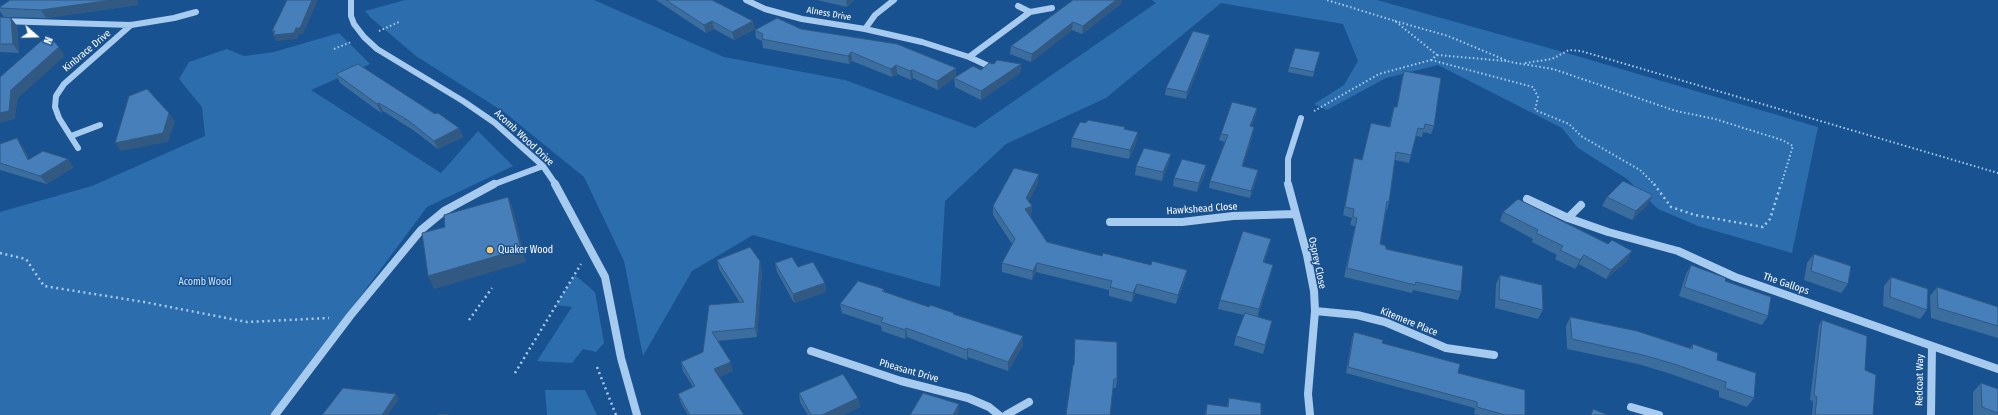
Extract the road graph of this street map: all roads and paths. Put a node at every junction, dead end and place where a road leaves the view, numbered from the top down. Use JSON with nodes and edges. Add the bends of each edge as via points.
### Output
{"nodes":[{"id":1,"x":351,"y":0,"type":"edge"},
{"id":2,"x":746,"y":0,"type":"edge"},
{"id":3,"x":894,"y":0,"type":"edge"},
{"id":4,"x":1327,"y":0,"type":"edge"},
{"id":5,"x":1018,"y":6,"type":"dead end"},
{"id":6,"x":1052,"y":8,"type":"dead end"},
{"id":7,"x":196,"y":12,"type":"dead end"},
{"id":8,"x":1030,"y":12,"type":"junction"},
{"id":9,"x":0,"y":21,"type":"edge"},
{"id":10,"x":1396,"y":21,"type":"junction"},
{"id":11,"x":131,"y":25,"type":"junction"},
{"id":12,"x":865,"y":30,"type":"junction"},
{"id":13,"x":1437,"y":55,"type":"junction"},
{"id":14,"x":969,"y":57,"type":"junction"},
{"id":15,"x":1431,"y":60,"type":"junction"},
{"id":16,"x":1510,"y":62,"type":"junction"},
{"id":17,"x":1521,"y":63,"type":"junction"},
{"id":18,"x":993,"y":68,"type":"edge"},
{"id":19,"x":1301,"y":118,"type":"joint"},
{"id":20,"x":100,"y":125,"type":"dead end"},
{"id":21,"x":71,"y":136,"type":"junction"},
{"id":22,"x":78,"y":148,"type":"dead end"},
{"id":23,"x":543,"y":166,"type":"junction"},
{"id":24,"x":1998,"y":173,"type":"edge"},
{"id":25,"x":1527,"y":198,"type":"dead end"},
{"id":26,"x":1581,"y":205,"type":"dead end"},
{"id":27,"x":1295,"y":214,"type":"junction"},
{"id":28,"x":1568,"y":218,"type":"junction"},
{"id":29,"x":1110,"y":222,"type":"dead end"},
{"id":30,"x":590,"y":249,"type":"junction"},
{"id":31,"x":0,"y":253,"type":"edge"},
{"id":32,"x":492,"y":288,"type":"dead end"},
{"id":33,"x":1315,"y":311,"type":"junction"},
{"id":34,"x":350,"y":316,"type":"junction"},
{"id":35,"x":469,"y":320,"type":"dead end"},
{"id":36,"x":1932,"y":346,"type":"junction"},
{"id":37,"x":811,"y":351,"type":"dead end"},
{"id":38,"x":1494,"y":355,"type":"dead end"},
{"id":39,"x":597,"y":367,"type":"dead end"},
{"id":40,"x":1998,"y":369,"type":"edge"},
{"id":41,"x":515,"y":373,"type":"dead end"},
{"id":42,"x":1029,"y":402,"type":"dead end"},
{"id":43,"x":1631,"y":407,"type":"dead end"},
{"id":44,"x":275,"y":415,"type":"edge"},
{"id":45,"x":616,"y":415,"type":"edge"},
{"id":46,"x":637,"y":415,"type":"edge"},
{"id":47,"x":999,"y":415,"type":"edge"},
{"id":48,"x":1006,"y":415,"type":"edge"},
{"id":49,"x":1310,"y":415,"type":"edge"},
{"id":50,"x":1659,"y":415,"type":"edge"},
{"id":51,"x":1931,"y":415,"type":"edge"}],
"edges":[{"from":1,"to":23,"type":"street","name":"Acomb Wood Drive","via":[[350,10],[354,24],[377,49],[463,101],[495,124]]},
{"from":2,"to":12,"type":"street","name":"Alness Drive","via":[[765,9],[802,19]]},
{"from":3,"to":12,"type":"street","via":[[875,15]]},
{"from":4,"to":10,"type":"path"},
{"from":5,"to":8,"type":"street"},
{"from":6,"to":8,"type":"street"},
{"from":7,"to":11,"type":"street","name":"Kinbrace Drive"},
{"from":8,"to":14,"type":"street"},
{"from":9,"to":11,"type":"street","name":"Kinbrace Drive"},
{"from":10,"to":13,"type":"path"},
{"from":10,"to":16,"type":"path","via":[[1448,36]]},
{"from":11,"to":21,"type":"street","name":"Kinbrace Drive","via":[[78,70],[56,96],[55,107],[59,118]]},
{"from":12,"to":14,"type":"street","name":"Alness Drive","via":[[922,42]]},
{"from":13,"to":15,"type":"path"},
{"from":13,"to":16,"type":"path"},
{"from":14,"to":18,"type":"street","name":"Alness Drive"},
{"from":15,"to":17,"type":"path","via":[[1533,87],[1538,97],[1535,110],[1569,124],[1581,136],[1640,170],[1659,189],[1671,207],[1695,215],[1764,227],[1770,219],[1793,146],[1782,140],[1715,119],[1676,111],[1553,69]]},
{"from":15,"to":19,"type":"path","via":[[1378,74]]},
{"from":16,"to":17,"type":"path"},
{"from":17,"to":24,"type":"path","via":[[1552,58],[1570,50],[1582,51]]},
{"from":19,"to":27,"type":"street","name":"Osprey Close","via":[[1288,159],[1287,180]]},
{"from":20,"to":21,"type":"street"},
{"from":21,"to":22,"type":"street","name":"Kinbrace Drive"},
{"from":23,"to":30,"type":"street","name":"Acomb Wood Drive","via":[[560,191]]},
{"from":23,"to":34,"type":"street","via":[[486,188],[444,211],[421,230]]},
{"from":25,"to":28,"type":"street","name":"The Gallops"},
{"from":26,"to":28,"type":"street"},
{"from":27,"to":29,"type":"street","name":"Hawkshead Close","via":[[1233,216],[1182,222]]},
{"from":27,"to":33,"type":"street","name":"Osprey Close","via":[[1307,255]]},
{"from":28,"to":36,"type":"street","name":"The Gallops","via":[[1678,251],[1735,277]]},
{"from":30,"to":41,"type":"path"},
{"from":30,"to":46,"type":"street","name":"Acomb Wood Drive","via":[[605,277],[621,358]]},
{"from":31,"to":34,"type":"path","via":[[26,258],[44,286],[247,322]]},
{"from":32,"to":35,"type":"path"},
{"from":33,"to":38,"type":"street","name":"Kitemere Place","via":[[1357,315],[1385,322],[1446,348]]},
{"from":33,"to":49,"type":"street","name":"Osprey Close","via":[[1308,394]]},
{"from":34,"to":44,"type":"street"},
{"from":36,"to":40,"type":"street","name":"The Gallops"},
{"from":36,"to":51,"type":"street","name":"Redcoat Way"},
{"from":37,"to":47,"type":"street","name":"Pheasant Drive","via":[[901,381],[968,398],[989,407]]},
{"from":39,"to":45,"type":"path"},
{"from":42,"to":48,"type":"street"},
{"from":43,"to":50,"type":"street"}]}
